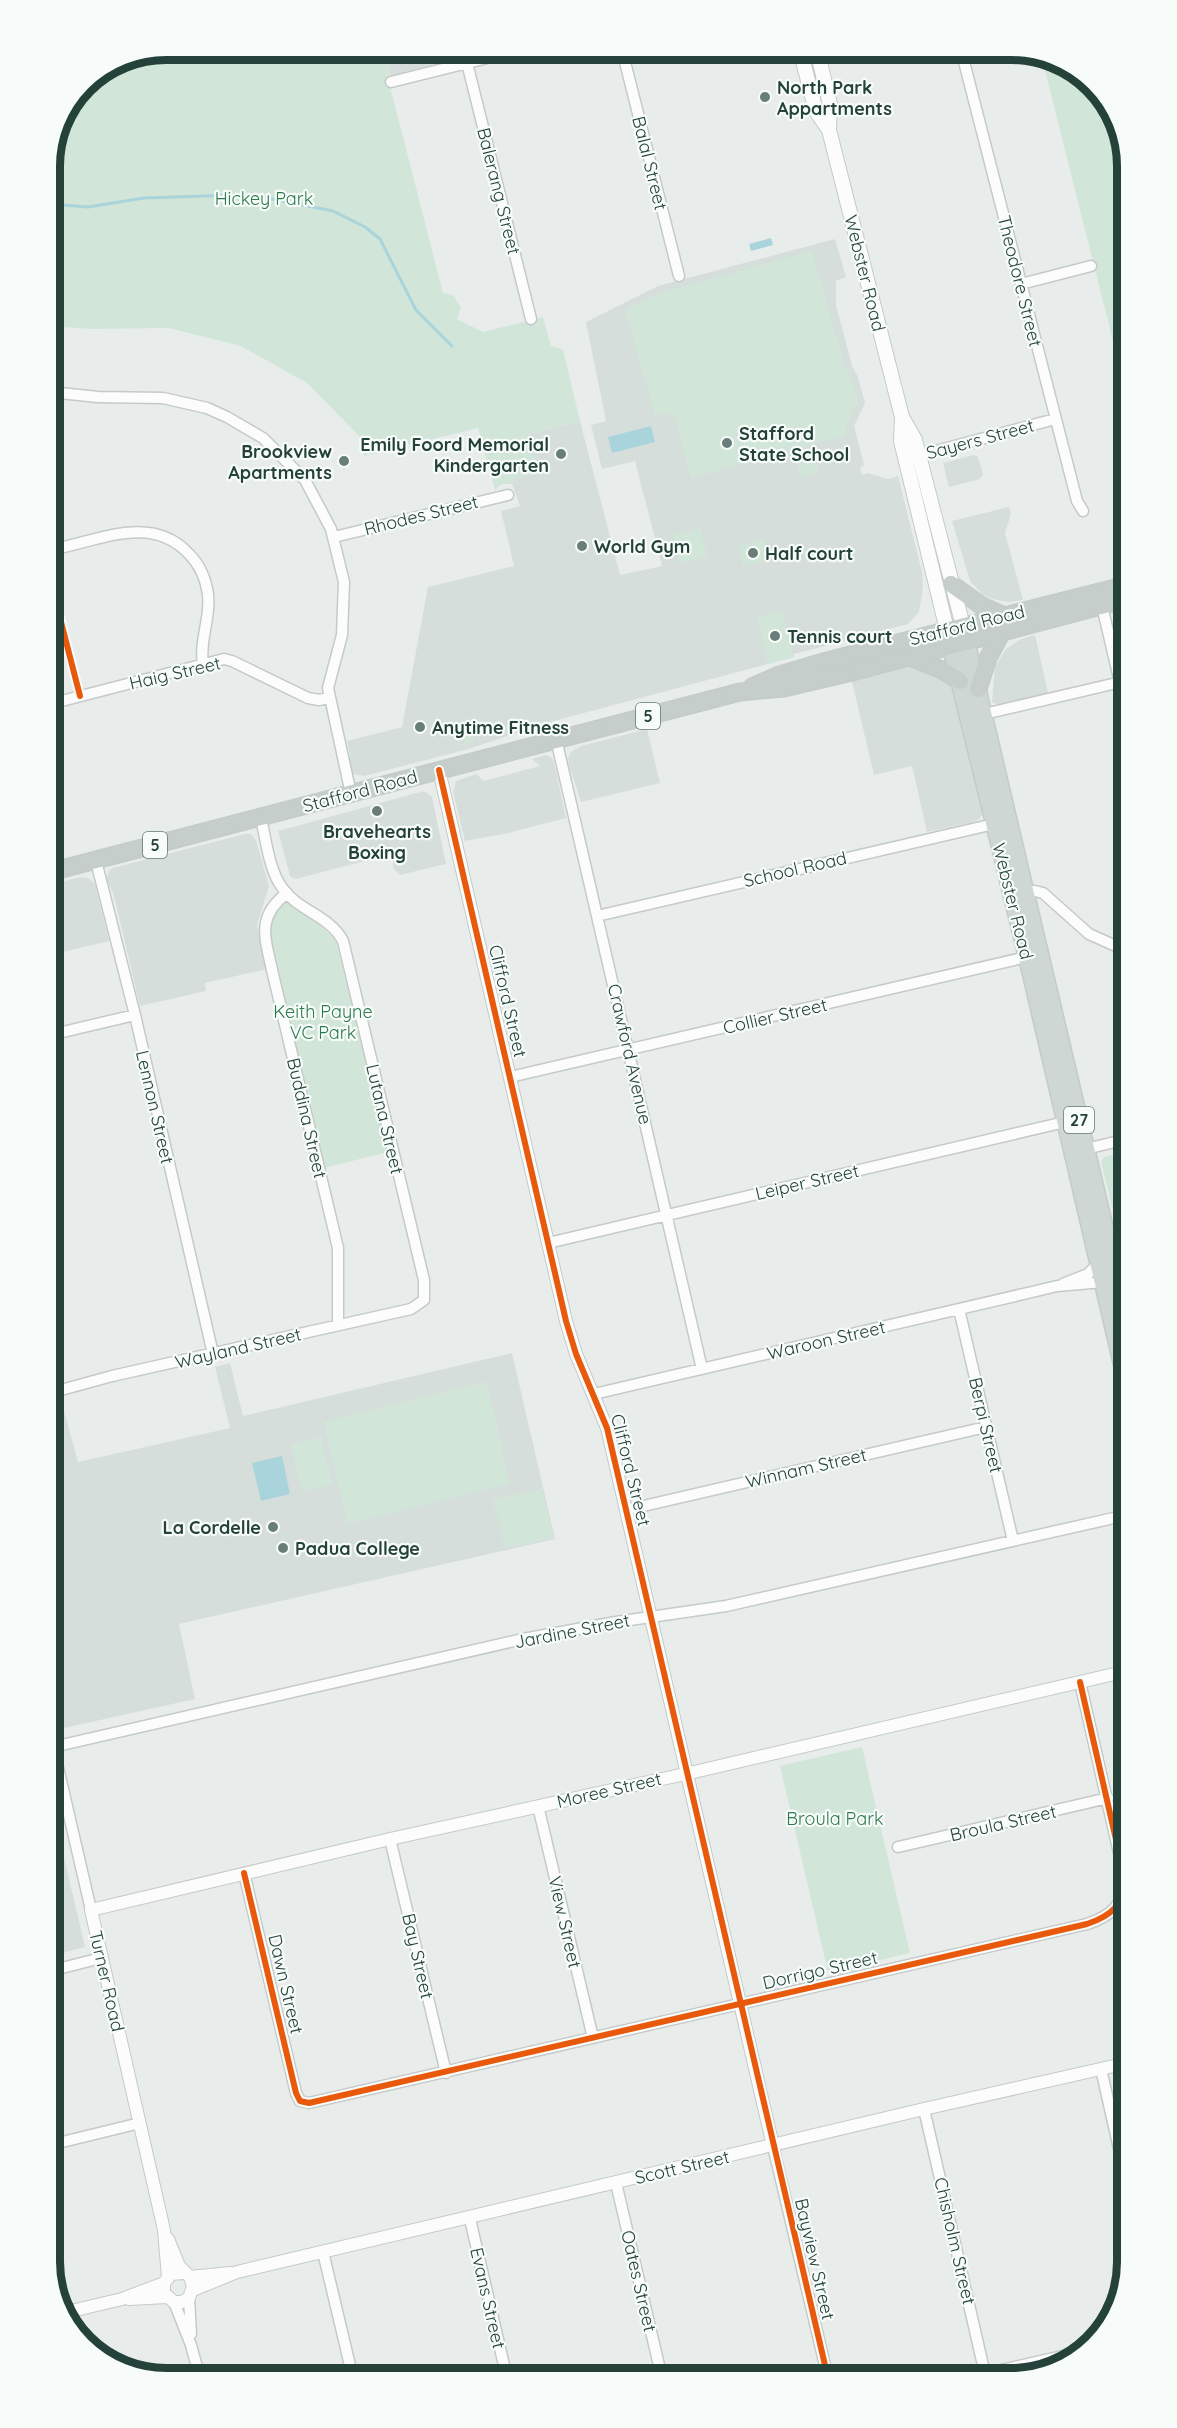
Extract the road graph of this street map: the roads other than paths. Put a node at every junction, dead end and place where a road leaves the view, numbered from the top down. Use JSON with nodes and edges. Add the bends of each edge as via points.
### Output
{"nodes":[{"id":1,"x":479,"y":60,"type":"edge"},
{"id":2,"x":625,"y":60,"type":"edge"},
{"id":3,"x":803,"y":60,"type":"edge"},
{"id":4,"x":819,"y":60,"type":"edge"},
{"id":5,"x":964,"y":60,"type":"edge"},
{"id":6,"x":467,"y":63,"type":"junction"},
{"id":7,"x":392,"y":82,"type":"dead end"},
{"id":8,"x":829,"y":130,"type":"junction"},
{"id":9,"x":1091,"y":266,"type":"dead end"},
{"id":10,"x":679,"y":276,"type":"dead end"},
{"id":11,"x":1021,"y":284,"type":"junction"},
{"id":12,"x":531,"y":319,"type":"dead end"},
{"id":13,"x":60,"y":393,"type":"edge"},
{"id":14,"x":902,"y":417,"type":"junction"},
{"id":15,"x":1055,"y":419,"type":"junction"},
{"id":16,"x":918,"y":454,"type":"junction"},
{"id":17,"x":906,"y":463,"type":"junction"},
{"id":18,"x":508,"y":495,"type":"dead end"},
{"id":19,"x":1083,"y":511,"type":"dead end"},
{"id":20,"x":334,"y":537,"type":"junction"},
{"id":21,"x":60,"y":548,"type":"edge"},
{"id":22,"x":951,"y":584,"type":"junction"},
{"id":23,"x":1117,"y":588,"type":"edge"},
{"id":24,"x":1117,"y":602,"type":"edge"},
{"id":25,"x":1102,"y":606,"type":"junction"},
{"id":26,"x":1003,"y":624,"type":"junction"},
{"id":27,"x":957,"y":636,"type":"junction"},
{"id":28,"x":910,"y":657,"type":"junction"},
{"id":29,"x":1117,"y":658,"type":"edge"},
{"id":30,"x":203,"y":664,"type":"junction"},
{"id":31,"x":960,"y":681,"type":"junction"},
{"id":32,"x":1117,"y":684,"type":"edge"},
{"id":33,"x":978,"y":689,"type":"junction"},
{"id":34,"x":740,"y":692,"type":"junction"},
{"id":35,"x":329,"y":698,"type":"junction"},
{"id":36,"x":60,"y":701,"type":"edge"},
{"id":37,"x":984,"y":714,"type":"junction"},
{"id":38,"x":556,"y":740,"type":"junction"},
{"id":39,"x":439,"y":770,"type":"junction"},
{"id":40,"x":351,"y":794,"type":"junction"},
{"id":41,"x":261,"y":818,"type":"junction"},
{"id":42,"x":994,"y":824,"type":"junction"},
{"id":43,"x":96,"y":861,"type":"junction"},
{"id":44,"x":60,"y":870,"type":"edge"},
{"id":45,"x":287,"y":893,"type":"junction"},
{"id":46,"x":1019,"y":894,"type":"junction"},
{"id":47,"x":597,"y":915,"type":"junction"},
{"id":48,"x":1117,"y":946,"type":"edge"},
{"id":49,"x":1034,"y":955,"type":"junction"},
{"id":50,"x":135,"y":1015,"type":"junction"},
{"id":51,"x":60,"y":1033,"type":"edge"},
{"id":52,"x":629,"y":1050,"type":"junction"},
{"id":53,"x":510,"y":1077,"type":"junction"},
{"id":54,"x":1065,"y":1122,"type":"junction"},
{"id":55,"x":1117,"y":1142,"type":"edge"},
{"id":56,"x":1086,"y":1149,"type":"junction"},
{"id":57,"x":667,"y":1215,"type":"junction"},
{"id":58,"x":548,"y":1243,"type":"junction"},
{"id":59,"x":1098,"y":1263,"type":"junction"},
{"id":60,"x":1117,"y":1284,"type":"edge"},
{"id":61,"x":1058,"y":1286,"type":"junction"},
{"id":62,"x":424,"y":1300,"type":"joint"},
{"id":63,"x":959,"y":1309,"type":"junction"},
{"id":64,"x":338,"y":1325,"type":"junction"},
{"id":65,"x":213,"y":1354,"type":"junction"},
{"id":66,"x":702,"y":1369,"type":"junction"},
{"id":67,"x":60,"y":1391,"type":"edge"},
{"id":68,"x":594,"y":1394,"type":"junction"},
{"id":69,"x":986,"y":1427,"type":"junction"},
{"id":70,"x":626,"y":1510,"type":"junction"},
{"id":71,"x":1117,"y":1517,"type":"edge"},
{"id":72,"x":1013,"y":1541,"type":"junction"},
{"id":73,"x":650,"y":1617,"type":"junction"},
{"id":74,"x":1117,"y":1674,"type":"edge"},
{"id":75,"x":1080,"y":1683,"type":"junction"},
{"id":76,"x":60,"y":1745,"type":"edge"},
{"id":77,"x":687,"y":1773,"type":"junction"},
{"id":78,"x":60,"y":1777,"type":"edge"},
{"id":79,"x":1108,"y":1798,"type":"junction"},
{"id":80,"x":538,"y":1806,"type":"junction"},
{"id":81,"x":390,"y":1839,"type":"junction"},
{"id":82,"x":1117,"y":1841,"type":"edge"},
{"id":83,"x":898,"y":1847,"type":"dead end"},
{"id":84,"x":244,"y":1873,"type":"junction"},
{"id":85,"x":1117,"y":1905,"type":"edge"},
{"id":86,"x":91,"y":1910,"type":"junction"},
{"id":87,"x":101,"y":1958,"type":"junction"},
{"id":88,"x":60,"y":1968,"type":"edge"},
{"id":89,"x":740,"y":2004,"type":"junction"},
{"id":90,"x":593,"y":2038,"type":"junction"},
{"id":91,"x":1117,"y":2065,"type":"edge"},
{"id":92,"x":1101,"y":2069,"type":"junction"},
{"id":93,"x":446,"y":2073,"type":"junction"},
{"id":94,"x":300,"y":2101,"type":"joint"},
{"id":95,"x":924,"y":2109,"type":"junction"},
{"id":96,"x":140,"y":2122,"type":"junction"},
{"id":97,"x":1117,"y":2137,"type":"edge"},
{"id":98,"x":60,"y":2142,"type":"edge"},
{"id":99,"x":773,"y":2146,"type":"junction"},
{"id":100,"x":616,"y":2183,"type":"junction"},
{"id":101,"x":470,"y":2219,"type":"junction"},
{"id":102,"x":164,"y":2230,"type":"junction"},
{"id":103,"x":323,"y":2252,"type":"junction"},
{"id":104,"x":237,"y":2272,"type":"junction"},
{"id":105,"x":187,"y":2275,"type":"junction"},
{"id":106,"x":166,"y":2280,"type":"junction"},
{"id":107,"x":191,"y":2294,"type":"junction"},
{"id":108,"x":122,"y":2299,"type":"junction"},
{"id":109,"x":170,"y":2300,"type":"junction"},
{"id":110,"x":72,"y":2311,"type":"edge"},
{"id":111,"x":192,"y":2345,"type":"junction"},
{"id":112,"x":1057,"y":2357,"type":"edge"},
{"id":113,"x":198,"y":2368,"type":"edge"},
{"id":114,"x":351,"y":2368,"type":"edge"},
{"id":115,"x":505,"y":2368,"type":"edge"},
{"id":116,"x":660,"y":2368,"type":"edge"},
{"id":117,"x":826,"y":2368,"type":"edge"},
{"id":118,"x":984,"y":2368,"type":"edge"},
{"id":119,"x":1011,"y":2368,"type":"edge"}],
"edges":[{"from":1,"to":6,"type":"street"},
{"from":2,"to":10,"type":"street","name":"Balal Street"},
{"from":3,"to":8,"type":"main road","name":"Webster Road","via":[[816,111]]},
{"from":4,"to":8,"type":"main road","name":"Webster Road","via":[[830,104]]},
{"from":5,"to":11,"type":"street","name":"Theodore Street"},
{"from":6,"to":7,"type":"street"},
{"from":6,"to":12,"type":"street","name":"Balerang Street"},
{"from":8,"to":14,"type":"main road","name":"Webster Road"},
{"from":9,"to":11,"type":"street"},
{"from":11,"to":15,"type":"street","name":"Theodore Street"},
{"from":13,"to":20,"type":"street","via":[[162,398],[207,408],[227,417],[262,438],[299,474],[325,514]]},
{"from":14,"to":16,"type":"main road","name":"Webster Road"},
{"from":14,"to":17,"type":"main road","name":"Webster Road","via":[[901,441]]},
{"from":15,"to":16,"type":"street","name":"Sayers Street"},
{"from":15,"to":19,"type":"street","name":"Theodore Street"},
{"from":16,"to":17,"type":"street","name":"Sayers Street"},
{"from":16,"to":22,"type":"main road","name":"Webster Road"},
{"from":17,"to":27,"type":"main road","name":"Webster Road"},
{"from":18,"to":20,"type":"street","name":"Rhodes Street"},
{"from":20,"to":35,"type":"street","via":[[344,590],[342,635],[328,684]]},
{"from":21,"to":30,"type":"street","via":[[141,531],[165,536],[181,545],[200,567],[208,593],[201,647]]},
{"from":22,"to":26,"type":"highway"},
{"from":22,"to":27,"type":"main road","name":"Webster Road"},
{"from":23,"to":26,"type":"highway","name":"Stafford Road","number":"5"},
{"from":24,"to":25,"type":"highway","name":"Stafford Road","number":"5"},
{"from":25,"to":26,"type":"highway","name":"Stafford Road","number":"5"},
{"from":25,"to":29,"type":"street"},
{"from":26,"to":27,"type":"highway","name":"Stafford Road","number":"5"},
{"from":26,"to":33,"type":"highway"},
{"from":27,"to":28,"type":"highway","name":"Stafford Road","number":"5"},
{"from":27,"to":31,"type":"main road","name":"Webster Road","number":"27"},
{"from":27,"to":33,"type":"main road","name":"Webster Road","number":"27"},
{"from":27,"to":34,"type":"highway","name":"Stafford Road","number":"5","via":[[779,675]]},
{"from":28,"to":31,"type":"highway","via":[[942,669]]},
{"from":28,"to":34,"type":"highway","name":"Stafford Road","number":"5","via":[[784,688]]},
{"from":30,"to":35,"type":"street","name":"Haig Street","via":[[228,660],[308,698]]},
{"from":30,"to":36,"type":"street","name":"Haig Street"},
{"from":31,"to":42,"type":"main road","name":"Webster Road","number":"27"},
{"from":32,"to":37,"type":"street"},
{"from":33,"to":37,"type":"main road","name":"Webster Road","number":"27"},
{"from":34,"to":38,"type":"highway","name":"Stafford Road","number":"5"},
{"from":35,"to":40,"type":"street"},
{"from":37,"to":46,"type":"main road","name":"Webster Road","number":"27"},
{"from":38,"to":39,"type":"highway","name":"Stafford Road","number":"5"},
{"from":38,"to":47,"type":"street","name":"Crawford Avenue"},
{"from":39,"to":40,"type":"highway","name":"Stafford Road","number":"5"},
{"from":39,"to":53,"type":"street","name":"Clifford Street"},
{"from":40,"to":41,"type":"highway","name":"Stafford Road","number":"5"},
{"from":41,"to":43,"type":"highway","name":"Stafford Road","number":"5"},
{"from":41,"to":45,"type":"street","via":[[275,872]]},
{"from":42,"to":46,"type":"main road","name":"Webster Road","number":"27"},
{"from":42,"to":47,"type":"street","name":"School Road"},
{"from":43,"to":44,"type":"highway","name":"Stafford Road","number":"5"},
{"from":43,"to":50,"type":"street","name":"Lennon Street"},
{"from":45,"to":62,"type":"street","name":"Lutana Street","via":[[332,925],[343,941],[424,1280]]},
{"from":45,"to":64,"type":"street","name":"Buddina Street","via":[[272,906],[264,926],[338,1248]]},
{"from":46,"to":48,"type":"street","via":[[1043,892],[1089,934]]},
{"from":46,"to":49,"type":"main road","name":"Webster Road","number":"27"},
{"from":47,"to":52,"type":"street","name":"Crawford Avenue"},
{"from":49,"to":52,"type":"street","name":"Collier Street"},
{"from":49,"to":54,"type":"main road","name":"Webster Road","number":"27"},
{"from":49,"to":56,"type":"main road","name":"Webster Road","number":"27"},
{"from":50,"to":51,"type":"street"},
{"from":50,"to":65,"type":"street","name":"Lennon Street"},
{"from":52,"to":53,"type":"street","name":"Collier Street"},
{"from":52,"to":57,"type":"street","name":"Crawford Avenue"},
{"from":53,"to":58,"type":"street","name":"Clifford Street"},
{"from":54,"to":57,"type":"street","name":"Leiper Street"},
{"from":54,"to":59,"type":"main road","name":"Webster Road","number":"27"},
{"from":55,"to":56,"type":"street"},
{"from":56,"to":60,"type":"main road","name":"Webster Road","number":"27"},
{"from":57,"to":58,"type":"street","name":"Leiper Street"},
{"from":57,"to":66,"type":"street","name":"Crawford Avenue"},
{"from":58,"to":68,"type":"street","name":"Clifford Street","via":[[571,1340]]},
{"from":59,"to":60,"type":"main road","name":"Webster Road","number":"27"},
{"from":59,"to":61,"type":"street","name":"Waroon Street","via":[[1088,1274]]},
{"from":60,"to":61,"type":"street","name":"Waroon Street"},
{"from":61,"to":63,"type":"street","name":"Waroon Street"},
{"from":62,"to":64,"type":"street","name":"Wayland Street","via":[[411,1309]]},
{"from":63,"to":66,"type":"street","name":"Waroon Street"},
{"from":63,"to":69,"type":"street","name":"Berpi Street"},
{"from":64,"to":65,"type":"street","name":"Wayland Street"},
{"from":65,"to":67,"type":"street","name":"Wayland Street"},
{"from":66,"to":68,"type":"street","name":"Waroon Street"},
{"from":68,"to":70,"type":"street","name":"Clifford Street","via":[[607,1428]]},
{"from":69,"to":70,"type":"street","name":"Winnam Street"},
{"from":69,"to":72,"type":"street","name":"Berpi Street"},
{"from":70,"to":73,"type":"street","name":"Clifford Street"},
{"from":71,"to":72,"type":"street","name":"Jardine Street"},
{"from":72,"to":73,"type":"street","name":"Jardine Street","via":[[726,1606]]},
{"from":73,"to":76,"type":"street","name":"Jardine Street","via":[[523,1639]]},
{"from":73,"to":77,"type":"street","name":"Clifford Street"},
{"from":74,"to":75,"type":"street","name":"Moree Street"},
{"from":75,"to":77,"type":"street","name":"Moree Street"},
{"from":75,"to":79,"type":"street","name":"Dorrigo Street"},
{"from":77,"to":80,"type":"street","name":"Moree Street"},
{"from":77,"to":89,"type":"street","name":"Clifford Street"},
{"from":78,"to":86,"type":"street","name":"Turner Road"},
{"from":79,"to":82,"type":"street","name":"Dorrigo Street"},
{"from":79,"to":83,"type":"street","name":"Broula Street"},
{"from":80,"to":81,"type":"street","name":"Moree Street"},
{"from":80,"to":90,"type":"street","name":"View Street"},
{"from":81,"to":84,"type":"street","name":"Moree Street"},
{"from":81,"to":93,"type":"street","name":"Bay Street"},
{"from":84,"to":86,"type":"street","name":"Moree Street"},
{"from":84,"to":94,"type":"street","name":"Dawn Street"},
{"from":85,"to":89,"type":"street","name":"Dorrigo Street","via":[[1108,1915],[1087,1924]]},
{"from":86,"to":87,"type":"street","name":"Turner Road"},
{"from":87,"to":88,"type":"street"},
{"from":87,"to":96,"type":"street","name":"Turner Road"},
{"from":89,"to":90,"type":"street","name":"Dorrigo Street"},
{"from":89,"to":99,"type":"street","name":"Clifford Street"},
{"from":90,"to":93,"type":"street","name":"Dorrigo Street"},
{"from":91,"to":92,"type":"street","name":"Scott Street"},
{"from":92,"to":95,"type":"street","name":"Scott Street"},
{"from":92,"to":97,"type":"street"},
{"from":93,"to":94,"type":"street","name":"Dorrigo Street","via":[[309,2103]]},
{"from":95,"to":99,"type":"street","name":"Scott Street"},
{"from":95,"to":118,"type":"street","name":"Chisholm Street"},
{"from":96,"to":98,"type":"street"},
{"from":96,"to":102,"type":"street","name":"Turner Road"},
{"from":99,"to":100,"type":"street","name":"Scott Street"},
{"from":99,"to":117,"type":"street","name":"Bayview Street"},
{"from":100,"to":101,"type":"street","name":"Scott Street"},
{"from":100,"to":116,"type":"street","name":"Oates Street"},
{"from":101,"to":103,"type":"street","name":"Scott Street"},
{"from":101,"to":115,"type":"street","name":"Evans Street"},
{"from":102,"to":105,"type":"street","name":"Turner Road"},
{"from":102,"to":106,"type":"street","name":"Turner Road"},
{"from":103,"to":104,"type":"street","name":"Scott Street"},
{"from":103,"to":114,"type":"street"},
{"from":104,"to":105,"type":"street","name":"Scott Street"},
{"from":104,"to":107,"type":"street","name":"Scott Street"},
{"from":105,"to":106,"type":"street","via":[[175,2273]]},
{"from":105,"to":107,"type":"street","name":"Turner Road"},
{"from":106,"to":108,"type":"street"},
{"from":106,"to":109,"type":"street","name":"Turner Road","via":[[164,2293]]},
{"from":107,"to":109,"type":"street","via":[[182,2302]]},
{"from":107,"to":111,"type":"street","name":"Turner Road"},
{"from":108,"to":109,"type":"street"},
{"from":108,"to":110,"type":"street"},
{"from":109,"to":111,"type":"street","name":"Turner Road"},
{"from":111,"to":113,"type":"street","name":"Turner Road"},
{"from":112,"to":119,"type":"street"}]}
